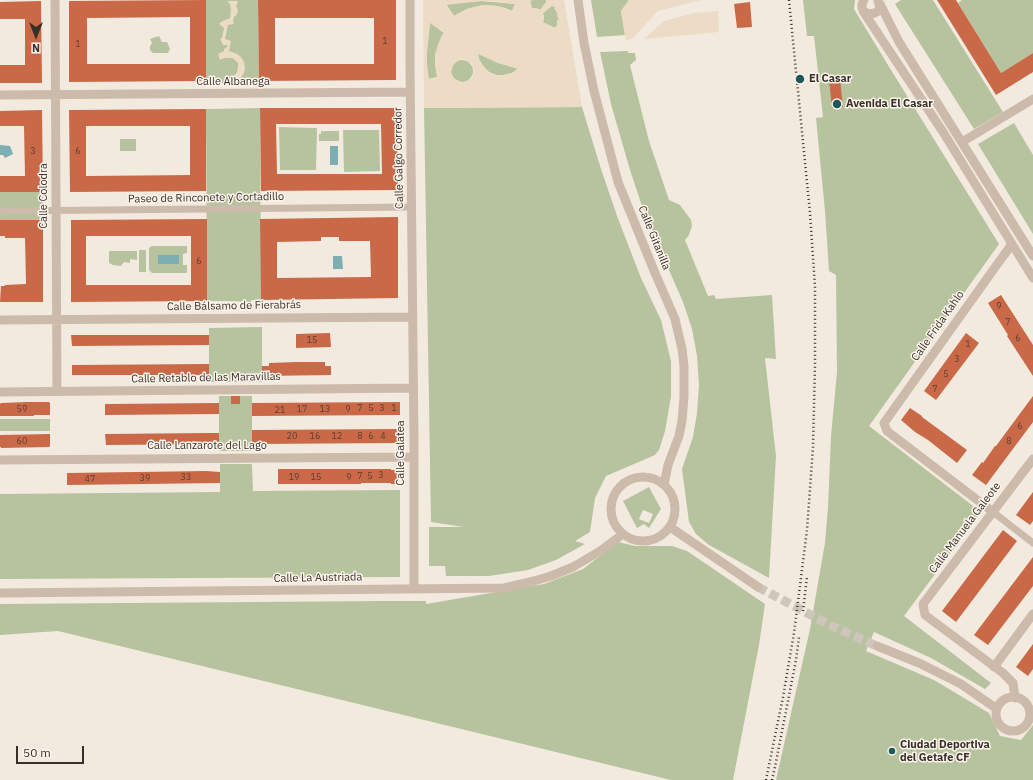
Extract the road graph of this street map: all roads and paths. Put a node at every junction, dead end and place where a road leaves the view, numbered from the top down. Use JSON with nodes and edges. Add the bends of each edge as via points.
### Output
{"nodes":[{"id":1,"x":55,"y":0,"type":"edge"},
{"id":2,"x":410,"y":0,"type":"edge"},
{"id":3,"x":578,"y":0,"type":"edge"},
{"id":4,"x":879,"y":1,"type":"edge"},
{"id":5,"x":862,"y":4,"type":"edge"},
{"id":6,"x":410,"y":92,"type":"junction"},
{"id":7,"x":0,"y":95,"type":"edge"},
{"id":8,"x":56,"y":95,"type":"junction"},
{"id":9,"x":1033,"y":98,"type":"edge"},
{"id":10,"x":962,"y":142,"type":"junction"},
{"id":11,"x":411,"y":207,"type":"junction"},
{"id":12,"x":56,"y":210,"type":"junction"},
{"id":13,"x":0,"y":211,"type":"edge"},
{"id":14,"x":1012,"y":244,"type":"junction"},
{"id":15,"x":1033,"y":256,"type":"edge"},
{"id":16,"x":1033,"y":278,"type":"edge"},
{"id":17,"x":412,"y":317,"type":"junction"},
{"id":18,"x":57,"y":319,"type":"junction"},
{"id":19,"x":0,"y":320,"type":"edge"},
{"id":20,"x":413,"y":388,"type":"junction"},
{"id":21,"x":57,"y":391,"type":"junction"},
{"id":22,"x":0,"y":392,"type":"edge"},
{"id":23,"x":414,"y":457,"type":"junction"},
{"id":24,"x":1033,"y":458,"type":"edge"},
{"id":25,"x":0,"y":460,"type":"edge"},
{"id":26,"x":664,"y":485,"type":"junction"},
{"id":27,"x":993,"y":512,"type":"junction"},
{"id":28,"x":670,"y":527,"type":"junction"},
{"id":29,"x":623,"y":534,"type":"junction"},
{"id":30,"x":1033,"y":543,"type":"edge"},
{"id":31,"x":758,"y":587,"type":"tunnel mouth"},
{"id":32,"x":414,"y":589,"type":"junction"},
{"id":33,"x":0,"y":593,"type":"edge"},
{"id":34,"x":1033,"y":614,"type":"edge"},
{"id":35,"x":877,"y":646,"type":"tunnel mouth"},
{"id":36,"x":994,"y":667,"type":"junction"},
{"id":37,"x":1016,"y":698,"type":"junction"},
{"id":38,"x":1031,"y":707,"type":"edge"},
{"id":39,"x":997,"y":709,"type":"junction"}],
"edges":[{"from":1,"to":8,"type":"street","name":"Calle Colodra"},
{"from":2,"to":6,"type":"street","name":"Calle Galgo Corredor"},
{"from":3,"to":26,"type":"street","name":"Calle Gitanilla","via":[[594,91],[618,182],[675,319],[682,349],[682,421]]},
{"from":4,"to":5,"type":"street","via":[[880,8],[875,13],[869,14]]},
{"from":4,"to":10,"type":"street","via":[[900,42]]},
{"from":5,"to":14,"type":"street"},
{"from":6,"to":8,"type":"street","name":"Calle Albanega"},
{"from":6,"to":11,"type":"street","name":"Calle Galgo Corredor"},
{"from":7,"to":8,"type":"street","name":"Calle Albanega"},
{"from":8,"to":12,"type":"street","name":"Calle Colodra"},
{"from":9,"to":10,"type":"street"},
{"from":10,"to":15,"type":"street"},
{"from":11,"to":12,"type":"street","name":"Paseo de Rinconete y Cortadillo"},
{"from":11,"to":17,"type":"street","name":"Calle Galgo Corredor"},
{"from":12,"to":13,"type":"street","name":"Paseo de Rinconete y Cortadillo"},
{"from":12,"to":18,"type":"street","name":"Calle Colodra"},
{"from":14,"to":16,"type":"street"},
{"from":14,"to":27,"type":"street","name":"Calle Frida Kahlo","via":[[884,423],[887,431]]},
{"from":17,"to":18,"type":"street","name":"Calle Bálsamo de Fierabrás"},
{"from":17,"to":20,"type":"street","name":"Calle Galatea"},
{"from":18,"to":19,"type":"street","name":"Calle Bálsamo de Fierabrás"},
{"from":18,"to":21,"type":"street","name":"Calle Colodra"},
{"from":20,"to":21,"type":"street","name":"Calle Retablo de las Maravillas"},
{"from":20,"to":23,"type":"street","name":"Calle Galatea"},
{"from":21,"to":22,"type":"street","name":"Calle Retablo de las Maravillas"},
{"from":23,"to":25,"type":"street","name":"Calle Lanzarote del Lago"},
{"from":23,"to":32,"type":"street","name":"Calle Galatea"},
{"from":24,"to":27,"type":"street","name":"Calle Manuela Galeote"},
{"from":26,"to":28,"type":"street","via":[[672,495],[675,506]]},
{"from":26,"to":29,"type":"street","via":[[646,477],[635,478],[620,487],[612,499],[611,510],[613,521]]},
{"from":27,"to":30,"type":"street"},
{"from":27,"to":36,"type":"street","name":"Calle Manuela Galeote","via":[[923,604],[925,614]]},
{"from":28,"to":29,"type":"street","via":[[660,536],[650,540],[632,539]]},
{"from":28,"to":31,"type":"street"},
{"from":29,"to":32,"type":"street","name":"Calle La Austriada","via":[[573,567],[534,581],[504,588]]},
{"from":32,"to":33,"type":"street","name":"Calle La Austriada"},
{"from":34,"to":36,"type":"street"},
{"from":35,"to":39,"type":"street","via":[[920,663],[961,684]]},
{"from":36,"to":37,"type":"street","via":[[1013,683]]},
{"from":37,"to":38,"type":"street"},
{"from":37,"to":39,"type":"street","via":[[1004,700]]},
{"from":38,"to":39,"type":"street","via":[[1028,723],[1020,730],[1014,731],[1000,725],[997,720]]}]}
